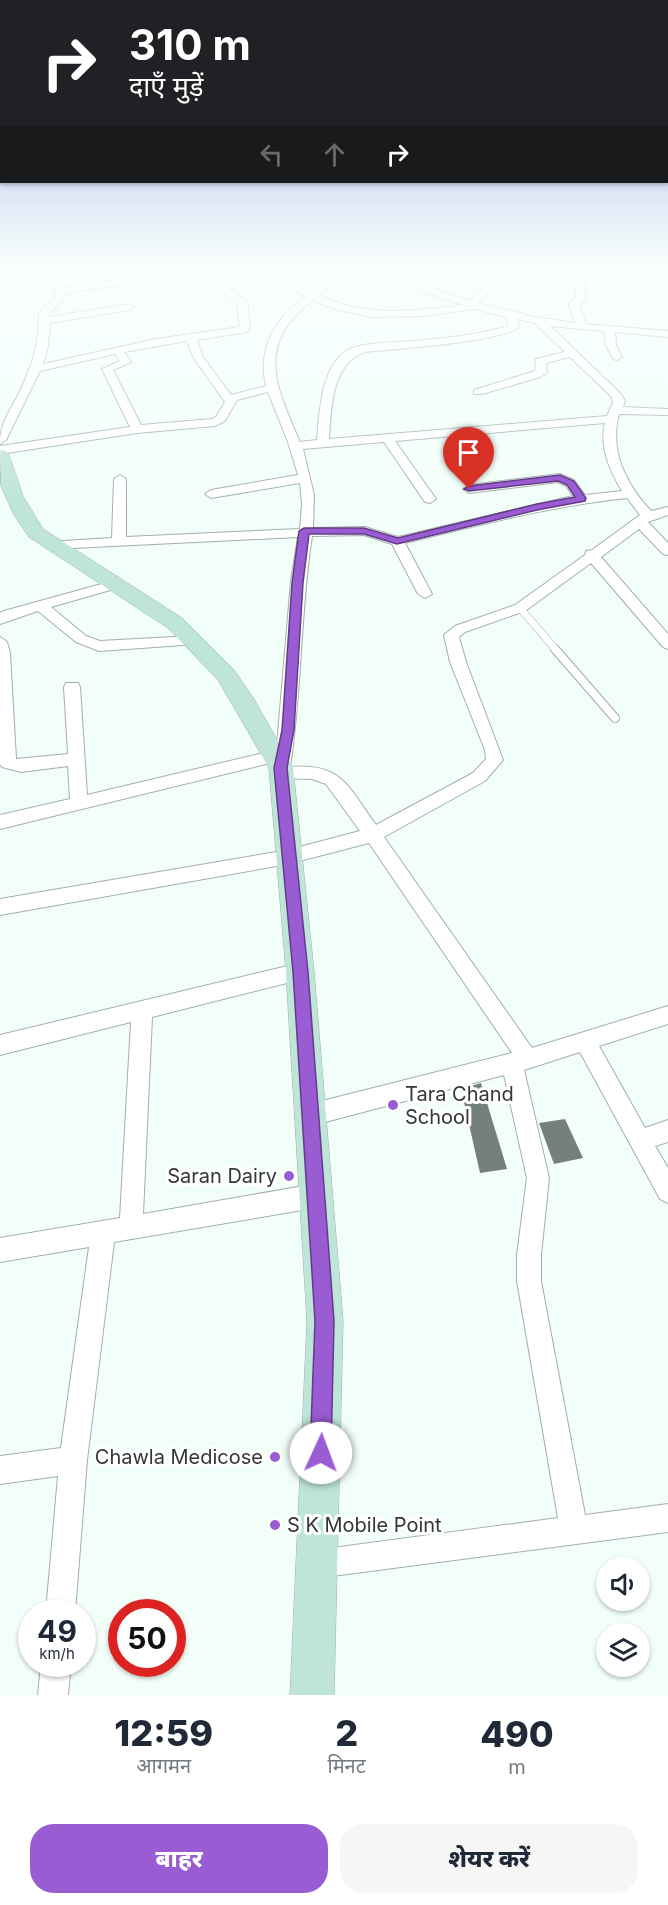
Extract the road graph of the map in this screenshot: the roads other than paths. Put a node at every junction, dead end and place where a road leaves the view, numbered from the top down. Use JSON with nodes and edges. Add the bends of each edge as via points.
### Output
{"nodes":[{"id":1,"x":43,"y":345,"type":"edge"},
{"id":2,"x":146,"y":345,"type":"edge"},
{"id":3,"x":193,"y":345,"type":"edge"},
{"id":4,"x":271,"y":345,"type":"edge"},
{"id":5,"x":400,"y":345,"type":"edge"},
{"id":6,"x":565,"y":345,"type":"edge"},
{"id":7,"x":611,"y":345,"type":"edge"},
{"id":8,"x":118,"y":351,"type":"junction"},
{"id":9,"x":573,"y":353,"type":"junction"},
{"id":10,"x":617,"y":357,"type":"dead end"},
{"id":11,"x":35,"y":369,"type":"junction"},
{"id":12,"x":273,"y":387,"type":"junction"},
{"id":13,"x":478,"y":392,"type":"dead end"},
{"id":14,"x":230,"y":401,"type":"junction"},
{"id":15,"x":668,"y":412,"type":"edge"},
{"id":16,"x":614,"y":415,"type":"junction"},
{"id":17,"x":137,"y":429,"type":"junction"},
{"id":18,"x":387,"y":438,"type":"junction"},
{"id":19,"x":0,"y":440,"type":"edge"},
{"id":20,"x":323,"y":443,"type":"junction"},
{"id":21,"x":295,"y":446,"type":"junction"},
{"id":22,"x":0,"y":450,"type":"edge"},
{"id":23,"x":0,"y":455,"type":"edge"},
{"id":24,"x":304,"y":478,"type":"junction"},
{"id":25,"x":120,"y":479,"type":"dead end"},
{"id":26,"x":469,"y":489,"type":"dead end"},
{"id":27,"x":211,"y":494,"type":"dead end"},
{"id":28,"x":630,"y":494,"type":"junction"},
{"id":29,"x":581,"y":498,"type":"junction"},
{"id":30,"x":430,"y":500,"type":"dead end"},
{"id":31,"x":668,"y":511,"type":"edge"},
{"id":32,"x":643,"y":518,"type":"junction"},
{"id":33,"x":304,"y":531,"type":"junction"},
{"id":34,"x":119,"y":541,"type":"junction"},
{"id":35,"x":397,"y":541,"type":"junction"},
{"id":36,"x":52,"y":545,"type":"junction"},
{"id":37,"x":668,"y":551,"type":"edge"},
{"id":38,"x":591,"y":554,"type":"junction"},
{"id":39,"x":116,"y":584,"type":"junction"},
{"id":40,"x":425,"y":594,"type":"dead end"},
{"id":41,"x":40,"y":605,"type":"junction"},
{"id":42,"x":520,"y":608,"type":"junction"},
{"id":43,"x":0,"y":619,"type":"edge"},
{"id":44,"x":192,"y":640,"type":"junction"},
{"id":45,"x":668,"y":644,"type":"edge"},
{"id":46,"x":0,"y":653,"type":"edge"},
{"id":47,"x":72,"y":687,"type":"dead end"},
{"id":48,"x":615,"y":718,"type":"dead end"},
{"id":49,"x":76,"y":759,"type":"junction"},
{"id":50,"x":279,"y":766,"type":"junction"},
{"id":51,"x":79,"y":803,"type":"junction"},
{"id":52,"x":0,"y":822,"type":"edge"},
{"id":53,"x":373,"y":835,"type":"junction"},
{"id":54,"x":288,"y":857,"type":"junction"},
{"id":55,"x":0,"y":907,"type":"edge"},
{"id":56,"x":300,"y":972,"type":"junction"},
{"id":57,"x":141,"y":1012,"type":"junction"},
{"id":58,"x":668,"y":1015,"type":"edge"},
{"id":59,"x":585,"y":1041,"type":"junction"},
{"id":60,"x":0,"y":1045,"type":"edge"},
{"id":61,"x":520,"y":1061,"type":"junction"},
{"id":62,"x":310,"y":1115,"type":"junction"},
{"id":63,"x":668,"y":1131,"type":"edge"},
{"id":64,"x":640,"y":1140,"type":"junction"},
{"id":65,"x":668,"y":1191,"type":"edge"},
{"id":66,"x":315,"y":1196,"type":"junction"},
{"id":67,"x":131,"y":1227,"type":"junction"},
{"id":68,"x":103,"y":1232,"type":"junction"},
{"id":69,"x":0,"y":1250,"type":"edge"},
{"id":70,"x":74,"y":1460,"type":"junction"},
{"id":71,"x":0,"y":1470,"type":"edge"},
{"id":72,"x":668,"y":1518,"type":"edge"},
{"id":73,"x":574,"y":1531,"type":"junction"},
{"id":74,"x":317,"y":1564,"type":"junction"},
{"id":75,"x":61,"y":1599,"type":"edge"},
{"id":76,"x":55,"y":1677,"type":"edge"},
{"id":77,"x":53,"y":1695,"type":"edge"},
{"id":78,"x":312,"y":1695,"type":"edge"}],
"edges":[{"from":1,"to":11,"type":"street"},
{"from":2,"to":8,"type":"street"},
{"from":3,"to":14,"type":"street"},
{"from":4,"to":12,"type":"street","via":[[268,365]]},
{"from":5,"to":20,"type":"street","via":[[349,354],[326,400]]},
{"from":6,"to":9,"type":"street"},
{"from":7,"to":10,"type":"street"},
{"from":8,"to":11,"type":"street"},
{"from":8,"to":17,"type":"street","via":[[126,362],[107,369]]},
{"from":9,"to":13,"type":"street","via":[[540,361],[541,373],[537,375]]},
{"from":9,"to":16,"type":"street","via":[[617,396]]},
{"from":11,"to":19,"type":"street"},
{"from":12,"to":14,"type":"street"},
{"from":12,"to":21,"type":"street"},
{"from":14,"to":17,"type":"street","via":[[221,419],[215,422]]},
{"from":15,"to":16,"type":"street"},
{"from":16,"to":18,"type":"street"},
{"from":16,"to":28,"type":"street","via":[[609,444]]},
{"from":17,"to":22,"type":"street"},
{"from":18,"to":20,"type":"street"},
{"from":18,"to":30,"type":"street"},
{"from":20,"to":21,"type":"street"},
{"from":21,"to":24,"type":"street"},
{"from":23,"to":36,"type":"main road","via":[[23,517]]},
{"from":24,"to":27,"type":"street"},
{"from":24,"to":33,"type":"street","via":[[308,497]]},
{"from":25,"to":34,"type":"street"},
{"from":26,"to":29,"type":"street","via":[[560,478],[570,483]]},
{"from":28,"to":29,"type":"street"},
{"from":28,"to":32,"type":"street"},
{"from":29,"to":35,"type":"street"},
{"from":31,"to":32,"type":"street"},
{"from":32,"to":37,"type":"street"},
{"from":32,"to":38,"type":"street"},
{"from":33,"to":34,"type":"street"},
{"from":33,"to":35,"type":"street","via":[[364,531]]},
{"from":33,"to":50,"type":"street","via":[[288,730]]},
{"from":34,"to":36,"type":"street"},
{"from":35,"to":40,"type":"street"},
{"from":36,"to":39,"type":"main road"},
{"from":38,"to":42,"type":"street"},
{"from":38,"to":45,"type":"street"},
{"from":39,"to":41,"type":"street"},
{"from":39,"to":44,"type":"main road","via":[[175,623]]},
{"from":41,"to":43,"type":"street"},
{"from":41,"to":44,"type":"street","via":[[81,639],[99,646]]},
{"from":42,"to":48,"type":"lane"},
{"from":42,"to":53,"type":"street","via":[[451,635],[495,760],[479,777]]},
{"from":44,"to":50,"type":"main road","via":[[226,675]]},
{"from":46,"to":49,"type":"street","via":[[8,763],[21,766]]},
{"from":47,"to":49,"type":"street"},
{"from":49,"to":51,"type":"street"},
{"from":50,"to":51,"type":"street"},
{"from":50,"to":53,"type":"street","via":[[331,777]]},
{"from":50,"to":54,"type":"main road"},
{"from":51,"to":52,"type":"street"},
{"from":53,"to":54,"type":"street"},
{"from":53,"to":61,"type":"street"},
{"from":54,"to":55,"type":"street"},
{"from":54,"to":56,"type":"main road"},
{"from":56,"to":57,"type":"street"},
{"from":56,"to":62,"type":"main road"},
{"from":57,"to":60,"type":"street"},
{"from":57,"to":67,"type":"street"},
{"from":58,"to":59,"type":"street"},
{"from":59,"to":61,"type":"street"},
{"from":59,"to":64,"type":"street"},
{"from":61,"to":62,"type":"street"},
{"from":61,"to":73,"type":"street","via":[[538,1178],[527,1260],[529,1281]]},
{"from":62,"to":66,"type":"main road"},
{"from":63,"to":64,"type":"street"},
{"from":64,"to":65,"type":"street"},
{"from":66,"to":67,"type":"street"},
{"from":66,"to":74,"type":"main road","via":[[325,1321]]},
{"from":67,"to":68,"type":"street"},
{"from":68,"to":69,"type":"street"},
{"from":68,"to":70,"type":"street"},
{"from":70,"to":71,"type":"street"},
{"from":70,"to":75,"type":"street"},
{"from":72,"to":73,"type":"street"},
{"from":73,"to":74,"type":"street"},
{"from":74,"to":78,"type":"main road"},
{"from":76,"to":77,"type":"street"}]}
